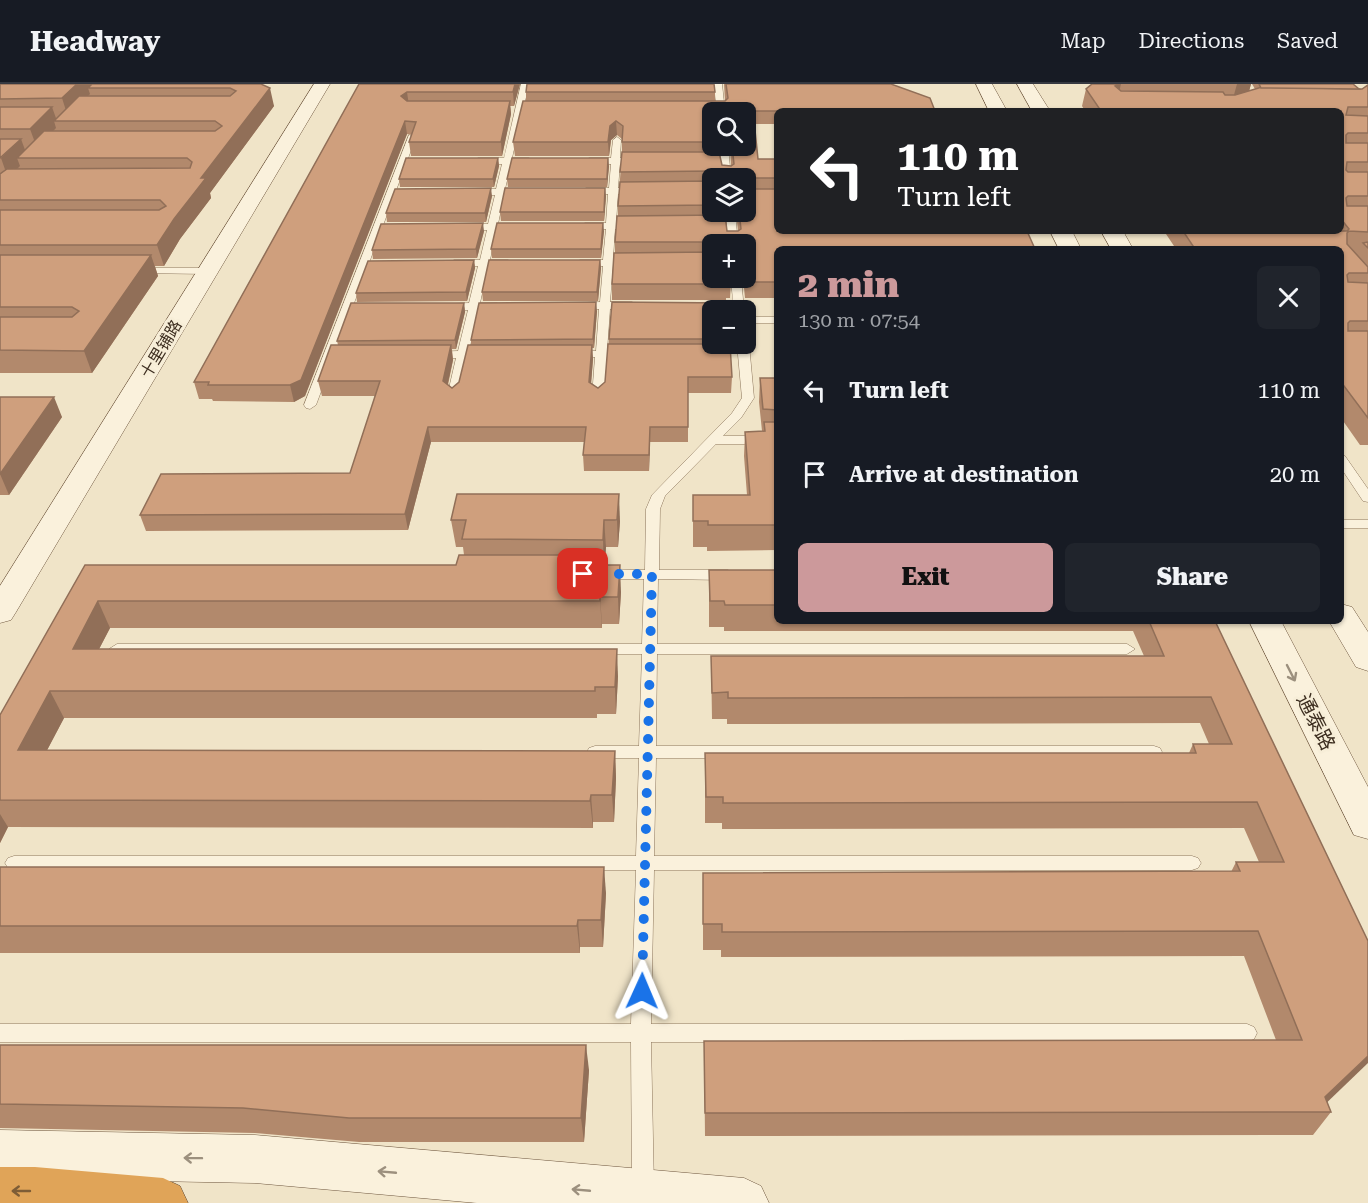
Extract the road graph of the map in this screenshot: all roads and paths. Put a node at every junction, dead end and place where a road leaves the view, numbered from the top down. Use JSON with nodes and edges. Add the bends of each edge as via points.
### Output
{"nodes":[{"id":1,"x":321,"y":84,"type":"edge"},
{"id":2,"x":525,"y":84,"type":"edge"},
{"id":3,"x":718,"y":84,"type":"edge"},
{"id":4,"x":984,"y":84,"type":"edge"},
{"id":5,"x":1025,"y":84,"type":"edge"},
{"id":6,"x":720,"y":102,"type":"edge"},
{"id":7,"x":996,"y":108,"type":"edge"},
{"id":8,"x":1039,"y":108,"type":"edge"},
{"id":9,"x":508,"y":110,"type":"edge"},
{"id":10,"x":519,"y":110,"type":"junction"},
{"id":11,"x":531,"y":110,"type":"edge"},
{"id":12,"x":412,"y":137,"type":"edge"},
{"id":13,"x":617,"y":140,"type":"edge"},
{"id":14,"x":725,"y":156,"type":"edge"},
{"id":15,"x":404,"y":161,"type":"junction"},
{"id":16,"x":415,"y":161,"type":"edge"},
{"id":17,"x":472,"y":161,"type":"edge"},
{"id":18,"x":507,"y":161,"type":"junction"},
{"id":19,"x":543,"y":161,"type":"edge"},
{"id":20,"x":579,"y":161,"type":"edge"},
{"id":21,"x":615,"y":161,"type":"junction"},
{"id":22,"x":648,"y":161,"type":"edge"},
{"id":23,"x":693,"y":161,"type":"edge"},
{"id":24,"x":726,"y":161,"type":"junction"},
{"id":25,"x":726,"y":168,"type":"edge"},
{"id":26,"x":579,"y":191,"type":"edge"},
{"id":27,"x":613,"y":191,"type":"junction"},
{"id":28,"x":646,"y":191,"type":"edge"},
{"id":29,"x":457,"y":192,"type":"edge"},
{"id":30,"x":500,"y":192,"type":"junction"},
{"id":31,"x":534,"y":192,"type":"edge"},
{"id":32,"x":732,"y":222,"type":"edge"},
{"id":33,"x":732,"y":225,"type":"junction"},
{"id":34,"x":528,"y":226,"type":"edge"},
{"id":35,"x":575,"y":226,"type":"edge"},
{"id":36,"x":610,"y":226,"type":"junction"},
{"id":37,"x":643,"y":226,"type":"edge"},
{"id":38,"x":720,"y":226,"type":"edge"},
{"id":39,"x":378,"y":227,"type":"junction"},
{"id":40,"x":389,"y":227,"type":"edge"},
{"id":41,"x":458,"y":227,"type":"edge"},
{"id":42,"x":492,"y":227,"type":"junction"},
{"id":43,"x":732,"y":234,"type":"edge"},
{"id":44,"x":608,"y":262,"type":"junction"},
{"id":45,"x":643,"y":262,"type":"edge"},
{"id":46,"x":448,"y":263,"type":"edge"},
{"id":47,"x":484,"y":263,"type":"junction"},
{"id":48,"x":518,"y":263,"type":"edge"},
{"id":49,"x":574,"y":263,"type":"edge"},
{"id":50,"x":364,"y":264,"type":"junction"},
{"id":51,"x":376,"y":264,"type":"edge"},
{"id":52,"x":128,"y":271,"type":"edge"},
{"id":53,"x":209,"y":271,"type":"junction"},
{"id":54,"x":649,"y":305,"type":"edge"},
{"id":55,"x":694,"y":305,"type":"edge"},
{"id":56,"x":474,"y":306,"type":"junction"},
{"id":57,"x":509,"y":306,"type":"edge"},
{"id":58,"x":569,"y":306,"type":"edge"},
{"id":59,"x":604,"y":306,"type":"junction"},
{"id":60,"x":702,"y":306,"type":"edge"},
{"id":61,"x":428,"y":307,"type":"edge"},
{"id":62,"x":756,"y":320,"type":"edge"},
{"id":63,"x":774,"y":320,"type":"edge"},
{"id":64,"x":636,"y":353,"type":"edge"},
{"id":65,"x":498,"y":354,"type":"edge"},
{"id":66,"x":555,"y":354,"type":"edge"},
{"id":67,"x":601,"y":354,"type":"junction"},
{"id":68,"x":740,"y":354,"type":"edge"},
{"id":69,"x":418,"y":355,"type":"edge"},
{"id":70,"x":463,"y":355,"type":"junction"},
{"id":71,"x":453,"y":397,"type":"edge"},
{"id":72,"x":598,"y":398,"type":"edge"},
{"id":73,"x":310,"y":405,"type":"dead end"},
{"id":74,"x":712,"y":441,"type":"junction"},
{"id":75,"x":774,"y":441,"type":"edge"},
{"id":76,"x":1344,"y":463,"type":"edge"},
{"id":77,"x":1367,"y":496,"type":"edge"},
{"id":78,"x":1344,"y":524,"type":"edge"},
{"id":79,"x":1368,"y":524,"type":"edge"},
{"id":80,"x":583,"y":574,"type":"edge"},
{"id":81,"x":652,"y":574,"type":"junction"},
{"id":82,"x":743,"y":574,"type":"edge"},
{"id":83,"x":0,"y":612,"type":"edge"},
{"id":84,"x":1344,"y":620,"type":"edge"},
{"id":85,"x":1267,"y":624,"type":"edge"},
{"id":86,"x":117,"y":649,"type":"edge"},
{"id":87,"x":650,"y":649,"type":"junction"},
{"id":88,"x":1126,"y":649,"type":"dead end"},
{"id":89,"x":1368,"y":659,"type":"edge"},
{"id":90,"x":577,"y":752,"type":"edge"},
{"id":91,"x":648,"y":752,"type":"junction"},
{"id":92,"x":1154,"y":752,"type":"edge"},
{"id":93,"x":1368,"y":824,"type":"edge"},
{"id":94,"x":14,"y":863,"type":"dead end"},
{"id":95,"x":645,"y":863,"type":"junction"},
{"id":96,"x":1192,"y":863,"type":"dead end"},
{"id":97,"x":0,"y":1033,"type":"edge"},
{"id":98,"x":641,"y":1033,"type":"junction"},
{"id":99,"x":1247,"y":1033,"type":"dead end"},
{"id":100,"x":0,"y":1154,"type":"edge"},
{"id":101,"x":0,"y":1191,"type":"edge"},
{"id":102,"x":643,"y":1196,"type":"junction"},
{"id":103,"x":163,"y":1203,"type":"edge"},
{"id":104,"x":744,"y":1203,"type":"edge"}],
"edges":[{"from":1,"to":53,"type":"street","name":"十里铺路"},
{"from":2,"to":10,"type":"lane"},
{"from":3,"to":6,"type":"lane"},
{"from":4,"to":7,"type":"street"},
{"from":5,"to":8,"type":"street"},
{"from":9,"to":10,"type":"lane"},
{"from":10,"to":11,"type":"lane"},
{"from":10,"to":18,"type":"lane"},
{"from":12,"to":15,"type":"lane"},
{"from":13,"to":21,"type":"lane"},
{"from":14,"to":24,"type":"lane"},
{"from":15,"to":16,"type":"lane"},
{"from":15,"to":39,"type":"lane","via":[[397,192]]},
{"from":17,"to":18,"type":"lane"},
{"from":18,"to":19,"type":"lane"},
{"from":18,"to":30,"type":"lane"},
{"from":20,"to":21,"type":"lane"},
{"from":21,"to":22,"type":"lane"},
{"from":21,"to":27,"type":"lane"},
{"from":23,"to":24,"type":"lane"},
{"from":24,"to":25,"type":"lane"},
{"from":26,"to":27,"type":"lane"},
{"from":27,"to":28,"type":"lane"},
{"from":27,"to":36,"type":"lane"},
{"from":29,"to":30,"type":"lane"},
{"from":30,"to":31,"type":"lane"},
{"from":30,"to":42,"type":"lane"},
{"from":32,"to":33,"type":"lane"},
{"from":33,"to":38,"type":"lane"},
{"from":33,"to":43,"type":"lane"},
{"from":34,"to":42,"type":"lane"},
{"from":35,"to":36,"type":"lane"},
{"from":36,"to":37,"type":"lane"},
{"from":36,"to":44,"type":"lane"},
{"from":39,"to":40,"type":"lane"},
{"from":39,"to":50,"type":"lane"},
{"from":41,"to":42,"type":"lane"},
{"from":42,"to":47,"type":"lane"},
{"from":44,"to":45,"type":"lane"},
{"from":44,"to":49,"type":"lane"},
{"from":44,"to":59,"type":"lane"},
{"from":46,"to":47,"type":"lane"},
{"from":47,"to":48,"type":"lane"},
{"from":47,"to":56,"type":"lane"},
{"from":50,"to":51,"type":"lane"},
{"from":50,"to":73,"type":"lane","via":[[353,307]]},
{"from":52,"to":53,"type":"lane"},
{"from":53,"to":83,"type":"street","name":"十里铺路"},
{"from":54,"to":59,"type":"lane"},
{"from":55,"to":60,"type":"lane"},
{"from":56,"to":57,"type":"lane"},
{"from":56,"to":61,"type":"lane"},
{"from":56,"to":70,"type":"lane"},
{"from":58,"to":59,"type":"lane"},
{"from":59,"to":67,"type":"lane"},
{"from":62,"to":63,"type":"lane"},
{"from":64,"to":67,"type":"lane"},
{"from":65,"to":70,"type":"lane"},
{"from":66,"to":67,"type":"lane"},
{"from":67,"to":72,"type":"lane"},
{"from":68,"to":74,"type":"lane","via":[[748,398]]},
{"from":69,"to":70,"type":"lane"},
{"from":70,"to":71,"type":"lane"},
{"from":74,"to":75,"type":"lane"},
{"from":74,"to":81,"type":"lane","via":[[659,495],[653,509]]},
{"from":76,"to":77,"type":"lane"},
{"from":78,"to":79,"type":"lane"},
{"from":80,"to":81,"type":"lane"},
{"from":81,"to":82,"type":"lane"},
{"from":81,"to":87,"type":"lane"},
{"from":84,"to":89,"type":"street"},
{"from":85,"to":93,"type":"street","name":"通泰路","one_way":true},
{"from":86,"to":87,"type":"lane"},
{"from":87,"to":88,"type":"lane"},
{"from":87,"to":91,"type":"lane"},
{"from":90,"to":91,"type":"lane"},
{"from":91,"to":92,"type":"lane"},
{"from":91,"to":95,"type":"lane"},
{"from":94,"to":95,"type":"lane"},
{"from":95,"to":96,"type":"lane"},
{"from":95,"to":98,"type":"lane"},
{"from":97,"to":98,"type":"lane"},
{"from":98,"to":99,"type":"lane"},
{"from":98,"to":102,"type":"lane"},
{"from":102,"to":100,"type":"street","one_way":true,"via":[[255,1159]]},
{"from":103,"to":101,"type":"highway","one_way":true},
{"from":102,"to":104,"type":"street"}]}
